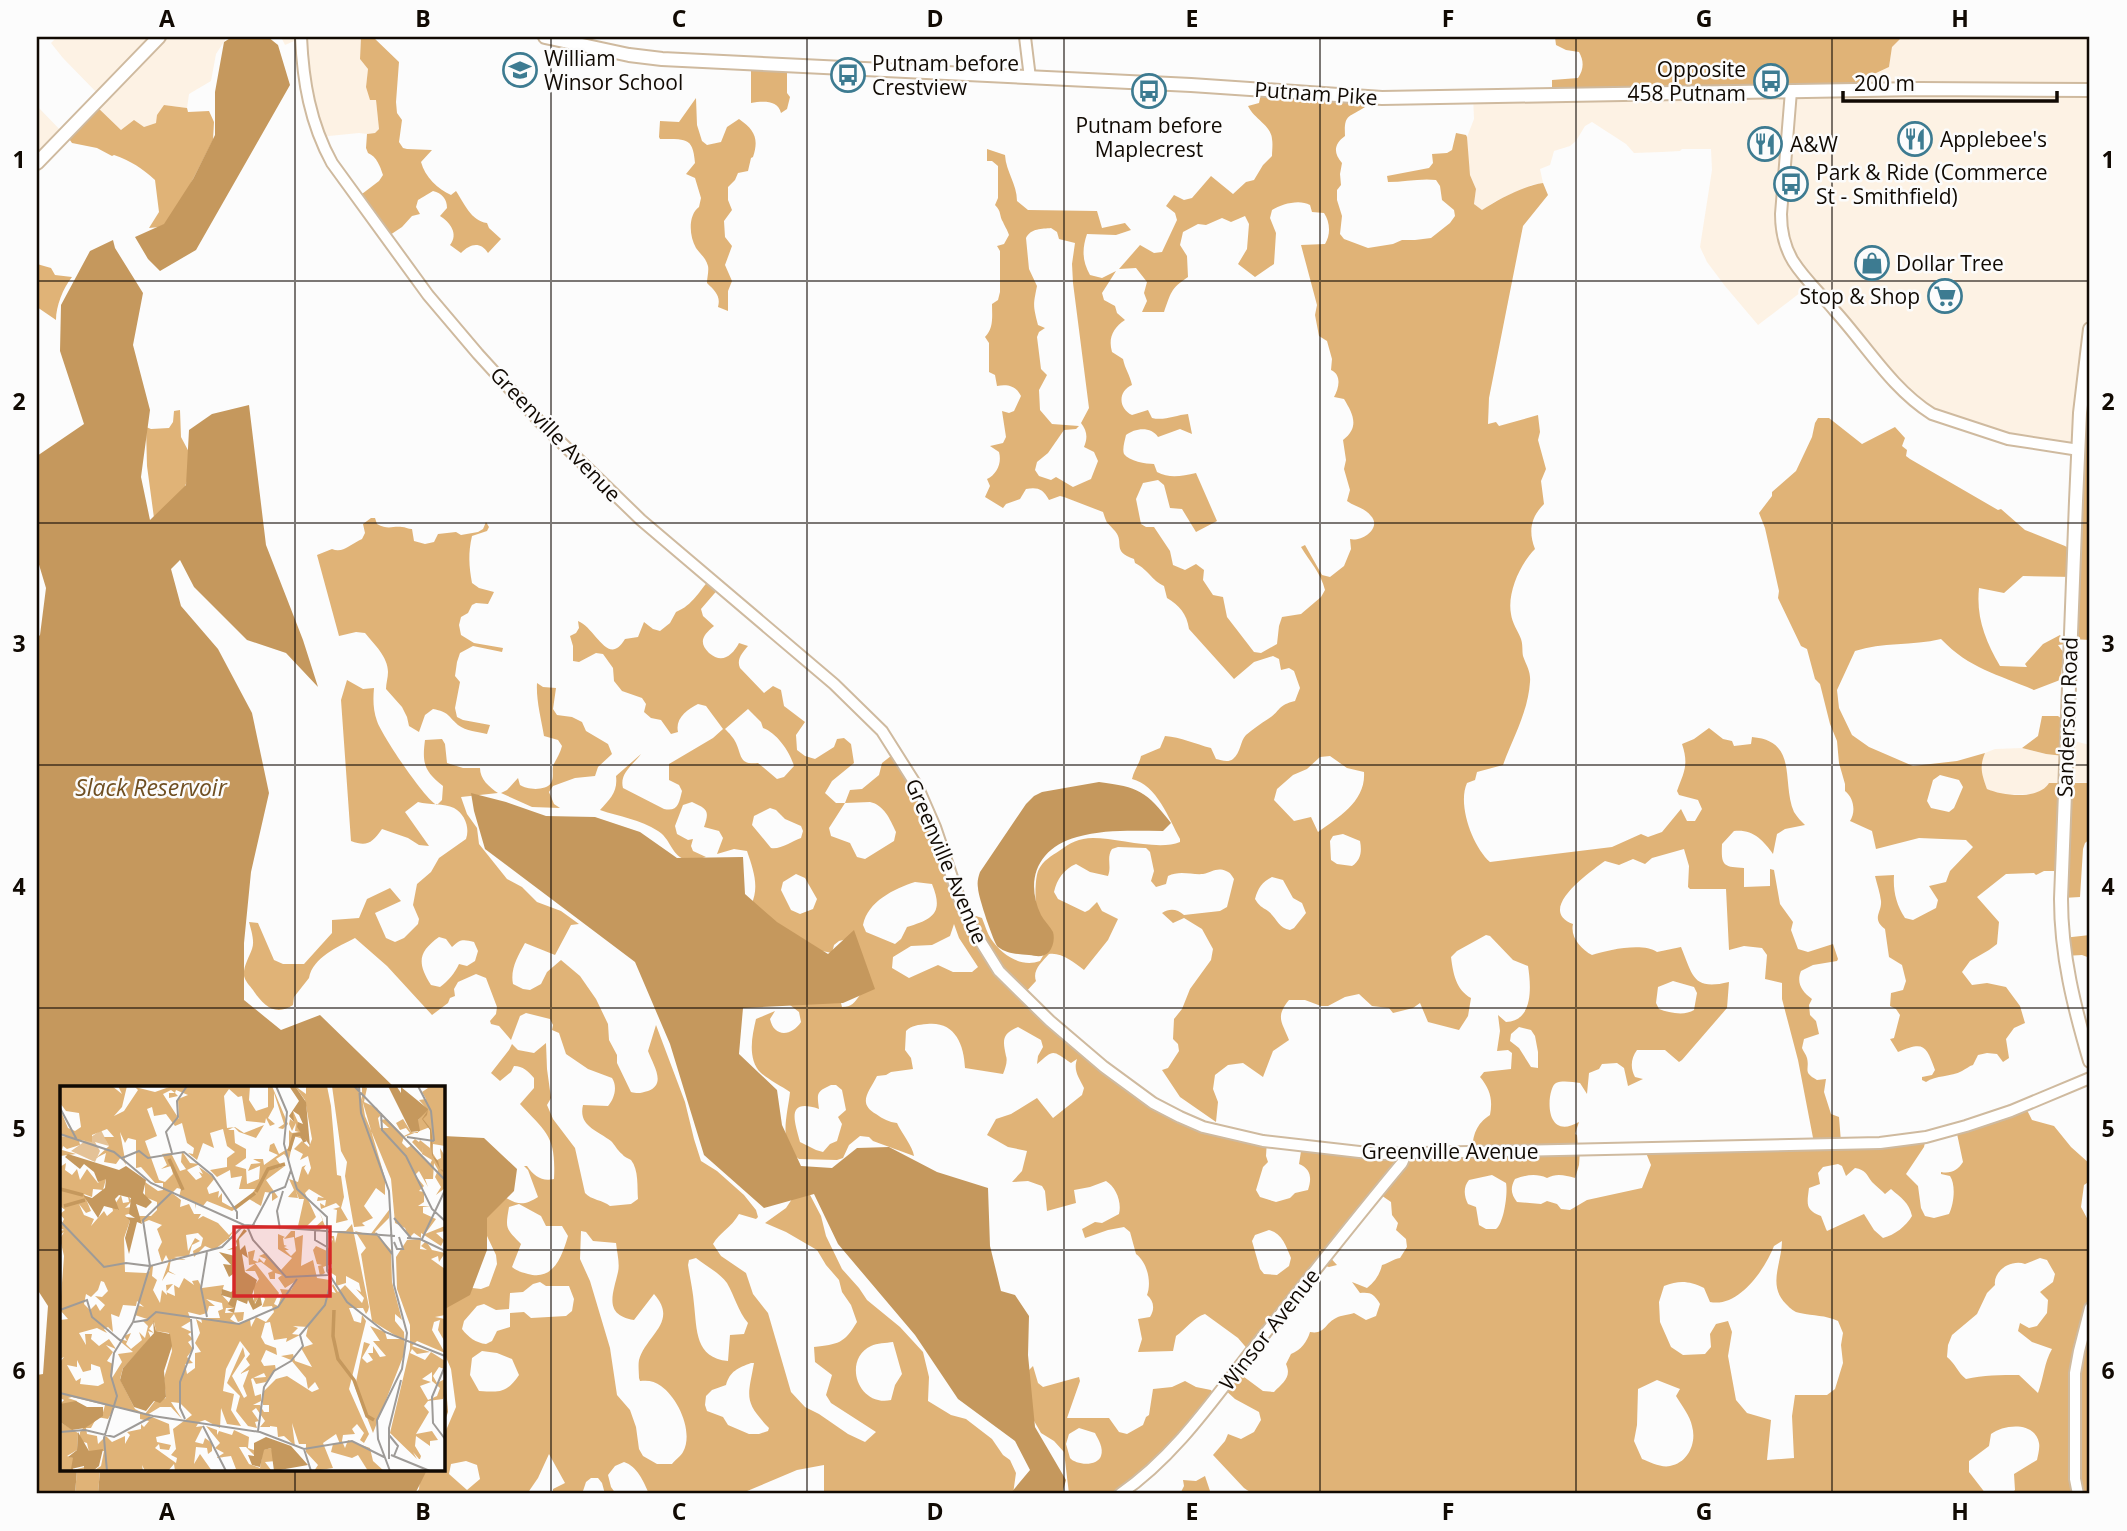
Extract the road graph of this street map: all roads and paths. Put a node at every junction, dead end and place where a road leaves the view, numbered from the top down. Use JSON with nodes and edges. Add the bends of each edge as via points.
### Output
{"nodes":[{"id":1,"x":159,"y":37,"type":"edge"},
{"id":2,"x":301,"y":37,"type":"edge"},
{"id":3,"x":545,"y":37,"type":"edge"},
{"id":4,"x":1026,"y":37,"type":"edge"},
{"id":5,"x":1030,"y":78,"type":"junction"},
{"id":6,"x":1791,"y":91,"type":"junction"},
{"id":7,"x":2089,"y":91,"type":"edge"},
{"id":8,"x":37,"y":163,"type":"edge"},
{"id":9,"x":2090,"y":329,"type":"edge"},
{"id":10,"x":2078,"y":450,"type":"junction"},
{"id":11,"x":2090,"y":1061,"type":"edge"},
{"id":12,"x":2090,"y":1078,"type":"edge"},
{"id":13,"x":1406,"y":1154,"type":"junction"},
{"id":14,"x":2090,"y":1308,"type":"edge"},
{"id":15,"x":1120,"y":1494,"type":"edge"},
{"id":16,"x":2078,"y":1494,"type":"edge"}],
"edges":[{"from":1,"to":8,"type":"main road"},
{"from":2,"to":13,"type":"main road","name":"Greenville Avenue","via":[[307,94],[321,144],[429,295],[478,355],[603,485],[834,684],[882,731],[918,788],[971,926],[999,971],[1104,1067],[1180,1117],[1263,1141]]},
{"from":3,"to":5,"type":"main road","name":"Putnam Pike","via":[[662,59]]},
{"from":4,"to":5,"type":"main road"},
{"from":5,"to":6,"type":"main road","name":"Putnam Pike","via":[[1382,97]]},
{"from":6,"to":7,"type":"main road","name":"Putnam Pike"},
{"from":6,"to":10,"type":"main road","via":[[1781,234],[1811,285],[1863,347],[1932,414],[2008,439]]},
{"from":9,"to":10,"type":"main road","name":"Sanderson Road"},
{"from":10,"to":11,"type":"main road","name":"Sanderson Road","via":[[2061,922],[2067,974]]},
{"from":12,"to":13,"type":"main road","name":"Greenville Avenue","via":[[1966,1126],[1897,1142]]},
{"from":13,"to":15,"type":"main road","name":"Winsor Avenue","via":[[1195,1424]]},
{"from":14,"to":16,"type":"main road","via":[[2075,1373]]}]}
